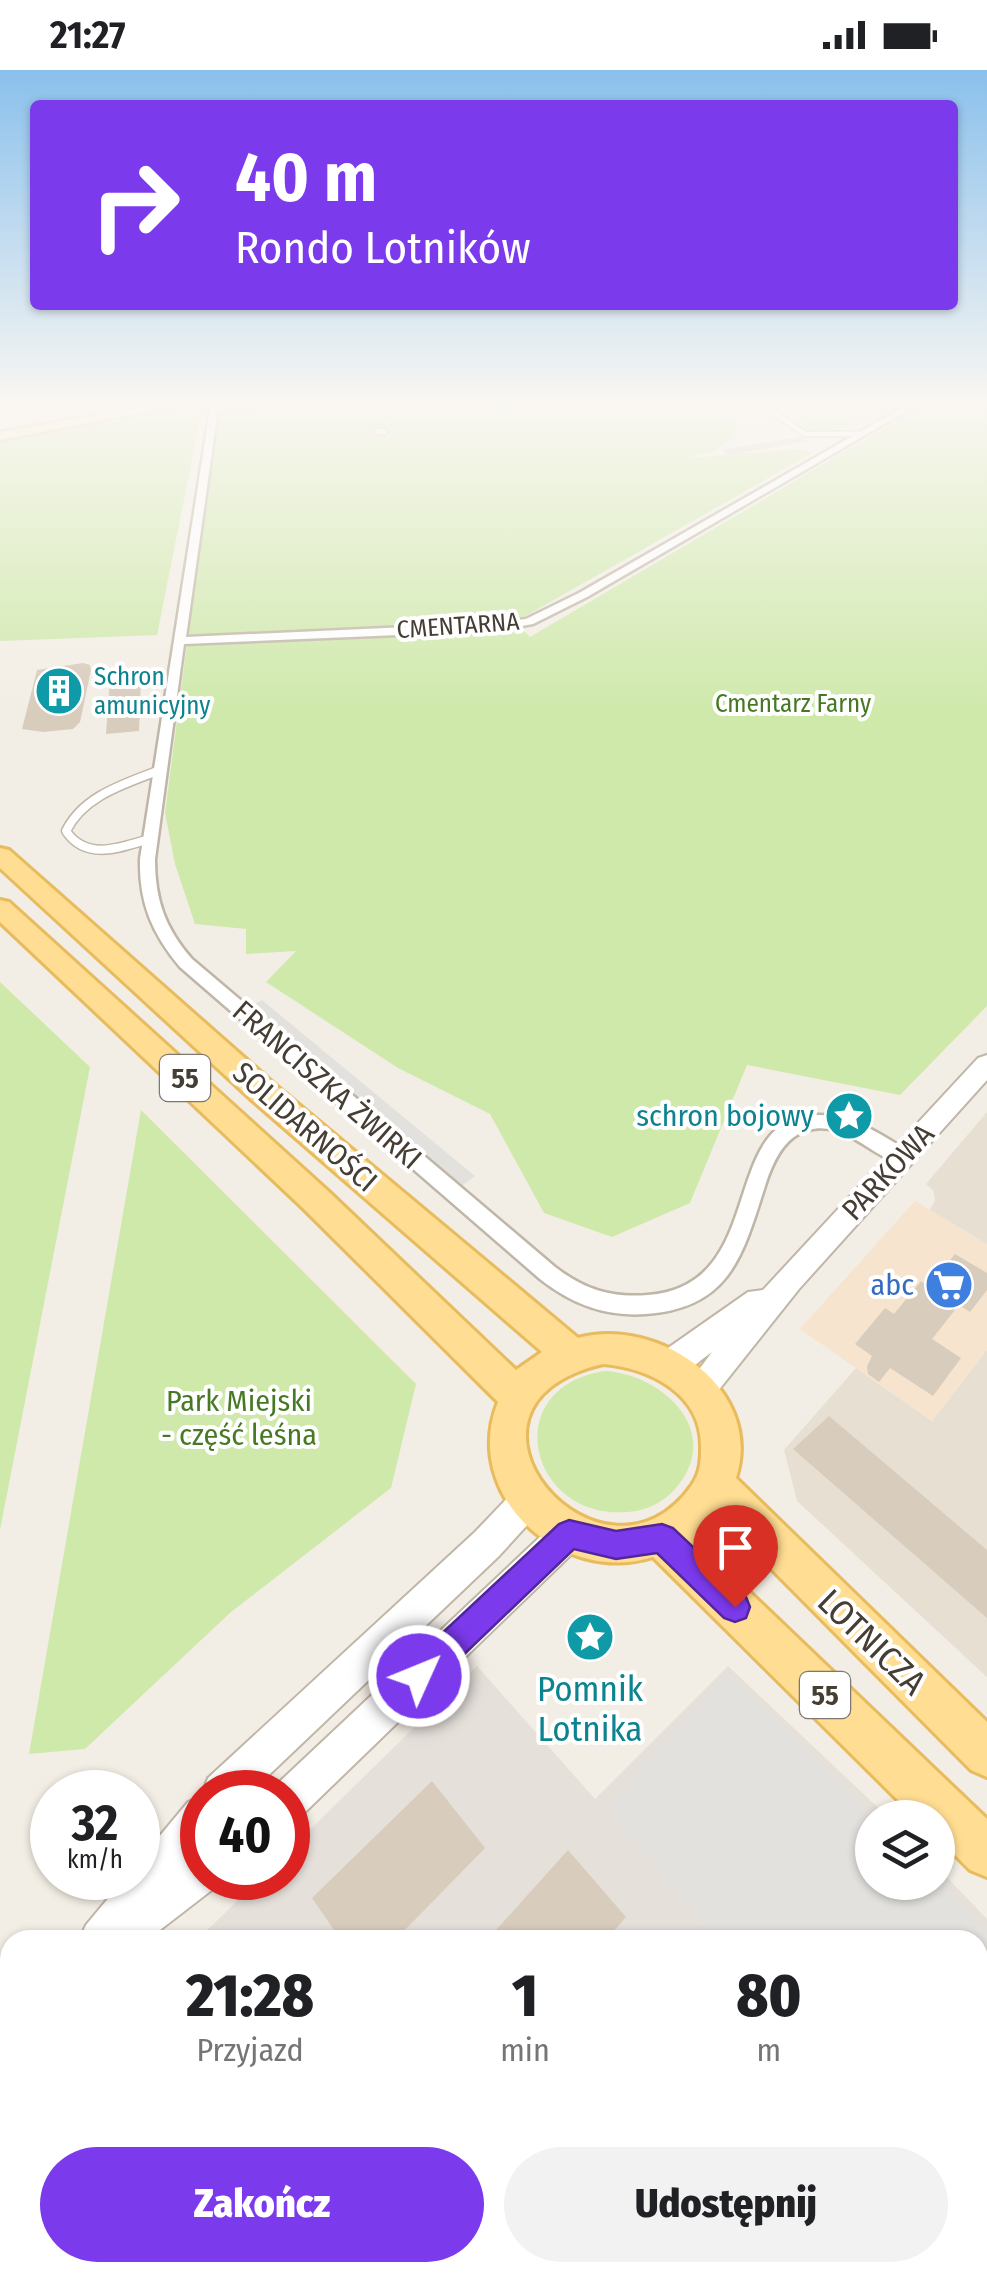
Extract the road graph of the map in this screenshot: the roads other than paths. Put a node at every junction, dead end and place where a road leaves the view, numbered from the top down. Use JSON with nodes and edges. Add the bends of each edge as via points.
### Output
{"nodes":[{"id":1,"x":200,"y":505,"type":"edge"},
{"id":2,"x":738,"y":505,"type":"edge"},
{"id":3,"x":180,"y":640,"type":"junction"},
{"id":4,"x":160,"y":770,"type":"junction"},
{"id":5,"x":149,"y":839,"type":"junction"},
{"id":6,"x":0,"y":855,"type":"edge"},
{"id":7,"x":0,"y":908,"type":"edge"},
{"id":8,"x":987,"y":1064,"type":"edge"},
{"id":9,"x":902,"y":1157,"type":"junction"},
{"id":10,"x":789,"y":1280,"type":"junction"},
{"id":11,"x":570,"y":1354,"type":"junction"},
{"id":12,"x":669,"y":1365,"type":"junction"},
{"id":13,"x":699,"y":1391,"type":"junction"},
{"id":14,"x":518,"y":1397,"type":"junction"},
{"id":15,"x":716,"y":1485,"type":"junction"},
{"id":16,"x":528,"y":1500,"type":"junction"},
{"id":17,"x":569,"y":1534,"type":"junction"},
{"id":18,"x":662,"y":1538,"type":"junction"},
{"id":19,"x":987,"y":1754,"type":"edge"},
{"id":20,"x":246,"y":1770,"type":"edge"},
{"id":21,"x":310,"y":1780,"type":"edge"},
{"id":22,"x":180,"y":1843,"type":"edge"},
{"id":23,"x":987,"y":1852,"type":"edge"},
{"id":24,"x":180,"y":1888,"type":"edge"},
{"id":25,"x":109,"y":1930,"type":"edge"},
{"id":26,"x":125,"y":1930,"type":"edge"}],
"edges":[{"from":1,"to":3,"type":"street","name":"FRANCISZKA ŻWIRKI"},
{"from":2,"to":3,"type":"street","name":"CMENTARNA","via":[[529,622]]},
{"from":3,"to":4,"type":"street","name":"FRANCISZKA ŻWIRKI"},
{"from":4,"to":5,"type":"street","name":"FRANCISZKA ŻWIRKI"},
{"from":4,"to":5,"type":"lane","via":[[98,798],[66,830],[79,846],[96,850]]},
{"from":5,"to":9,"type":"street","name":"FRANCISZKA ŻWIRKI","via":[[151,912],[186,963],[459,1198],[570,1288],[598,1302],[670,1302],[702,1290],[723,1270],[760,1170],[786,1131],[809,1122],[833,1123]]},
{"from":6,"to":11,"type":"main road","name":"SOLIDARNOŚCI","number":"55","via":[[263,1092]]},
{"from":7,"to":14,"type":"main road","name":"SOLIDARNOŚCI","number":"55"},
{"from":8,"to":9,"type":"street","name":"PARKOWA"},
{"from":9,"to":10,"type":"street","name":"PARKOWA"},
{"from":10,"to":12,"type":"street","name":"PARKOWA"},
{"from":10,"to":13,"type":"street","name":"PARKOWA"},
{"from":11,"to":12,"type":"main road","via":[[603,1348]]},
{"from":11,"to":14,"type":"main road","via":[[531,1378]]},
{"from":12,"to":13,"type":"main road"},
{"from":13,"to":15,"type":"main road","via":[[721,1436]]},
{"from":14,"to":16,"type":"main road","via":[[507,1430],[510,1466]]},
{"from":15,"to":18,"type":"main road","via":[[686,1525]]},
{"from":15,"to":19,"type":"main road","name":"LOTNICZA","number":"55"},
{"from":16,"to":17,"type":"main road"},
{"from":16,"to":20,"type":"street"},
{"from":17,"to":18,"type":"main road","via":[[616,1545]]},
{"from":17,"to":21,"type":"street"},
{"from":18,"to":23,"type":"main road","number":"55"},
{"from":22,"to":25,"type":"street"},
{"from":24,"to":26,"type":"street"}]}
